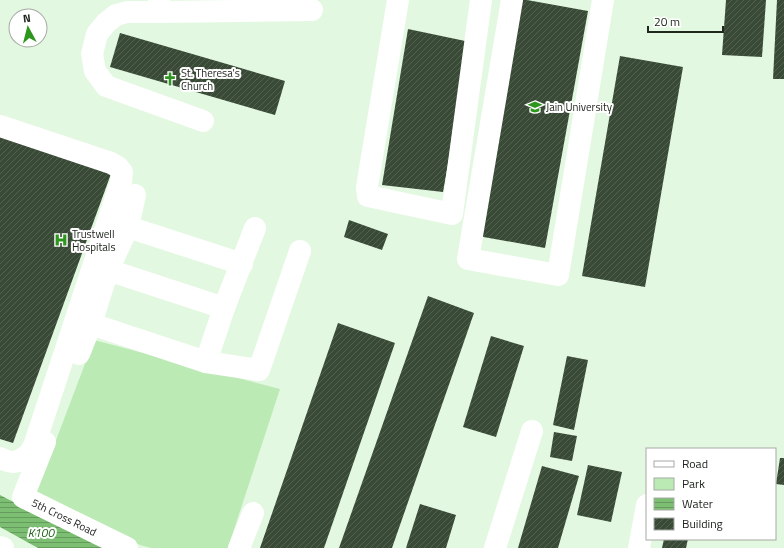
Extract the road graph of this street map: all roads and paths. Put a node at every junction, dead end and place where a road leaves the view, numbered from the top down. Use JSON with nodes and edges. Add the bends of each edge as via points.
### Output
{"nodes":[{"id":1,"x":398,"y":0,"type":"edge"},
{"id":2,"x":481,"y":0,"type":"edge"},
{"id":3,"x":512,"y":0,"type":"edge"},
{"id":4,"x":603,"y":0,"type":"edge"},
{"id":5,"x":160,"y":6,"type":"edge"},
{"id":6,"x":312,"y":10,"type":"dead end"},
{"id":7,"x":204,"y":121,"type":"dead end"},
{"id":8,"x":0,"y":126,"type":"edge"},
{"id":9,"x":135,"y":195,"type":"dead end"},
{"id":10,"x":128,"y":227,"type":"junction"},
{"id":11,"x":255,"y":228,"type":"dead end"},
{"id":12,"x":300,"y":251,"type":"dead end"},
{"id":13,"x":242,"y":264,"type":"junction"},
{"id":14,"x":108,"y":270,"type":"junction"},
{"id":15,"x":224,"y":308,"type":"junction"},
{"id":16,"x":91,"y":324,"type":"junction"},
{"id":17,"x":206,"y":362,"type":"junction"},
{"id":18,"x":532,"y":431,"type":"dead end"},
{"id":19,"x":0,"y":458,"type":"edge"},
{"id":20,"x":646,"y":510,"type":"edge"},
{"id":21,"x":253,"y":513,"type":"dead end"},
{"id":22,"x":127,"y":548,"type":"edge"},
{"id":23,"x":239,"y":548,"type":"edge"},
{"id":24,"x":495,"y":548,"type":"edge"},
{"id":25,"x":639,"y":548,"type":"edge"}],
"edges":[{"from":1,"to":2,"type":"street","via":[[367,187],[368,196],[452,214]]},
{"from":3,"to":4,"type":"street","via":[[468,259],[558,275]]},
{"from":5,"to":6,"type":"street"},
{"from":5,"to":7,"type":"street","via":[[116,15],[106,23],[97,34],[92,54],[95,71],[106,86]]},
{"from":8,"to":19,"type":"street","via":[[111,163],[122,172],[122,182],[34,446],[31,452],[13,462]]},
{"from":9,"to":10,"type":"street"},
{"from":10,"to":13,"type":"street"},
{"from":10,"to":14,"type":"street"},
{"from":11,"to":13,"type":"street"},
{"from":12,"to":17,"type":"street","via":[[259,370]]},
{"from":13,"to":15,"type":"street"},
{"from":14,"to":15,"type":"street"},
{"from":14,"to":16,"type":"street"},
{"from":15,"to":17,"type":"street"},
{"from":16,"to":17,"type":"street"},
{"from":16,"to":22,"type":"street","name":"5th Cross Road","via":[[23,497]]},
{"from":18,"to":24,"type":"street"},
{"from":20,"to":25,"type":"street"},
{"from":21,"to":23,"type":"street"}]}
